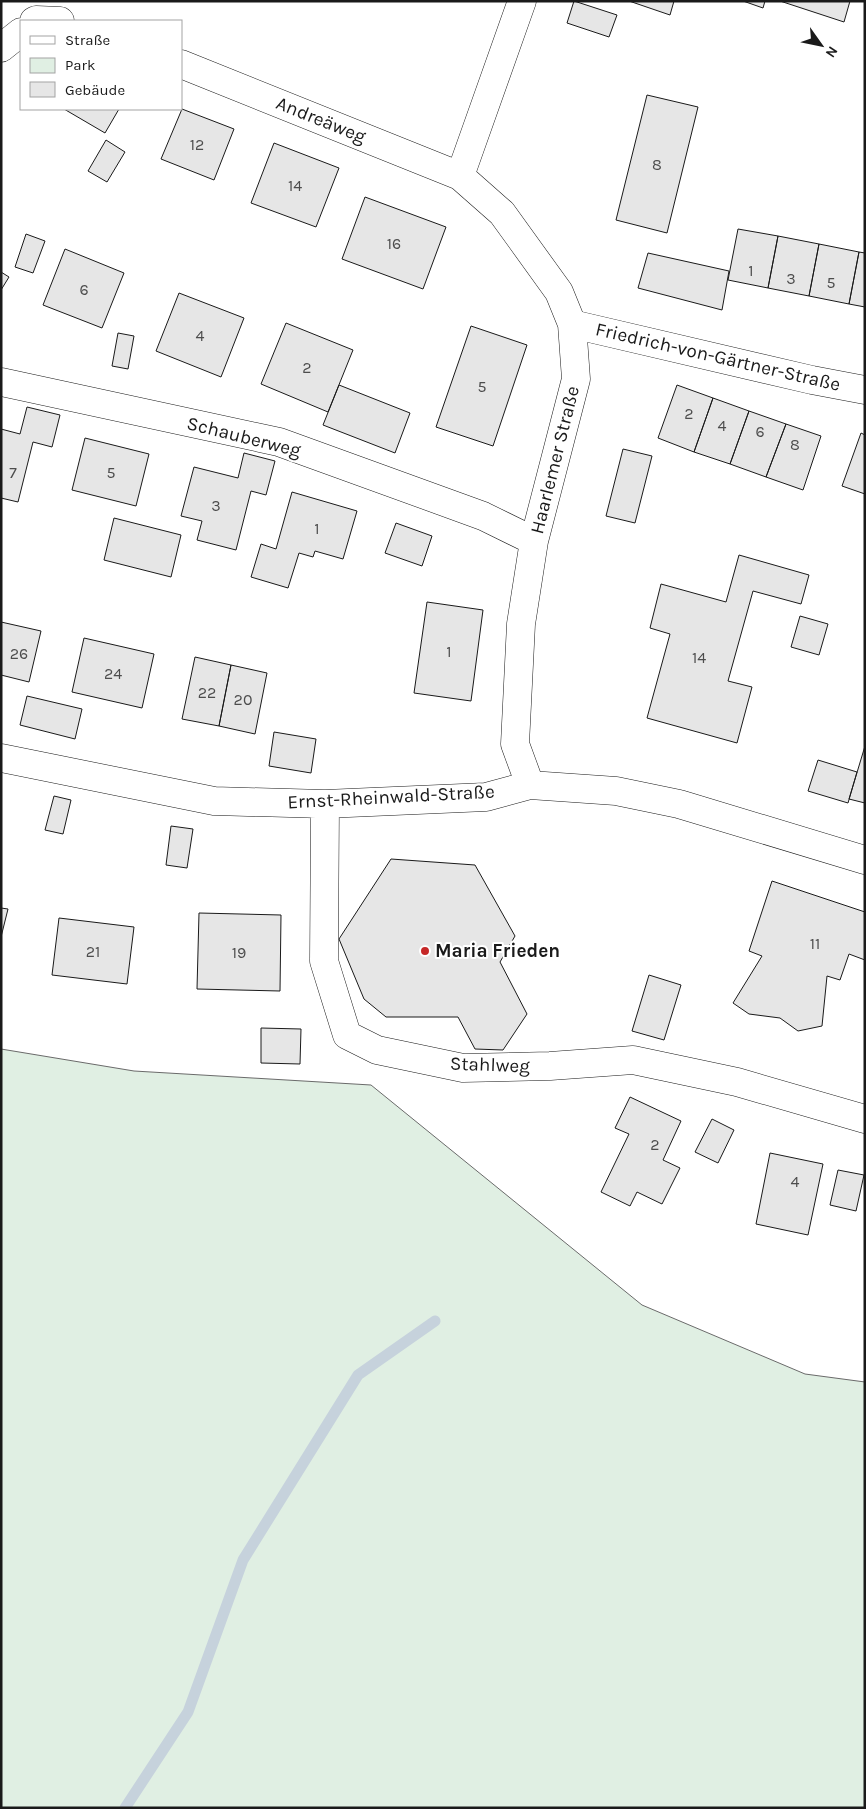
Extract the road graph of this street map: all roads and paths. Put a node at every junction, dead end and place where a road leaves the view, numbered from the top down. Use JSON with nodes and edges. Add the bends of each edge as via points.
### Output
{"nodes":[{"id":1,"x":522,"y":1,"type":"edge"},
{"id":2,"x":20,"y":33,"type":"edge"},
{"id":3,"x":1,"y":48,"type":"edge"},
{"id":4,"x":182,"y":64,"type":"edge"},
{"id":5,"x":460,"y":176,"type":"junction"},
{"id":6,"x":572,"y":324,"type":"junction"},
{"id":7,"x":1,"y":382,"type":"edge"},
{"id":8,"x":865,"y":390,"type":"edge"},
{"id":9,"x":534,"y":542,"type":"junction"},
{"id":10,"x":1,"y":758,"type":"edge"},
{"id":11,"x":530,"y":785,"type":"junction"},
{"id":12,"x":325,"y":804,"type":"junction"},
{"id":13,"x":865,"y":860,"type":"edge"},
{"id":14,"x":865,"y":1119,"type":"edge"}],
"edges":[{"from":1,"to":5,"type":"street"},
{"from":2,"to":3,"type":"street"},
{"from":4,"to":5,"type":"street","name":"Andreäweg"},
{"from":5,"to":6,"type":"street","name":"Haarlemer Straße","via":[[502,213],[559,292]]},
{"from":6,"to":8,"type":"street","name":"Friedrich-von-Gärtner-Straße"},
{"from":6,"to":9,"type":"street","name":"Haarlemer Straße","via":[[576,378]]},
{"from":7,"to":9,"type":"street","name":"Schauberweg","via":[[279,442],[483,516]]},
{"from":9,"to":11,"type":"street","name":"Haarlemer Straße","via":[[521,624],[515,744]]},
{"from":10,"to":12,"type":"street","name":"Ernst-Rheinwald-Straße","via":[[214,802]]},
{"from":11,"to":12,"type":"street","name":"Ernst-Rheinwald-Straße","via":[[486,797]]},
{"from":11,"to":13,"type":"street","name":"Ernst-Rheinwald-Straße","via":[[616,791],[678,804]]},
{"from":12,"to":14,"type":"street","name":"Stahlweg","via":[[324,961],[347,1035],[377,1050],[462,1068],[633,1060],[737,1082]]}]}
